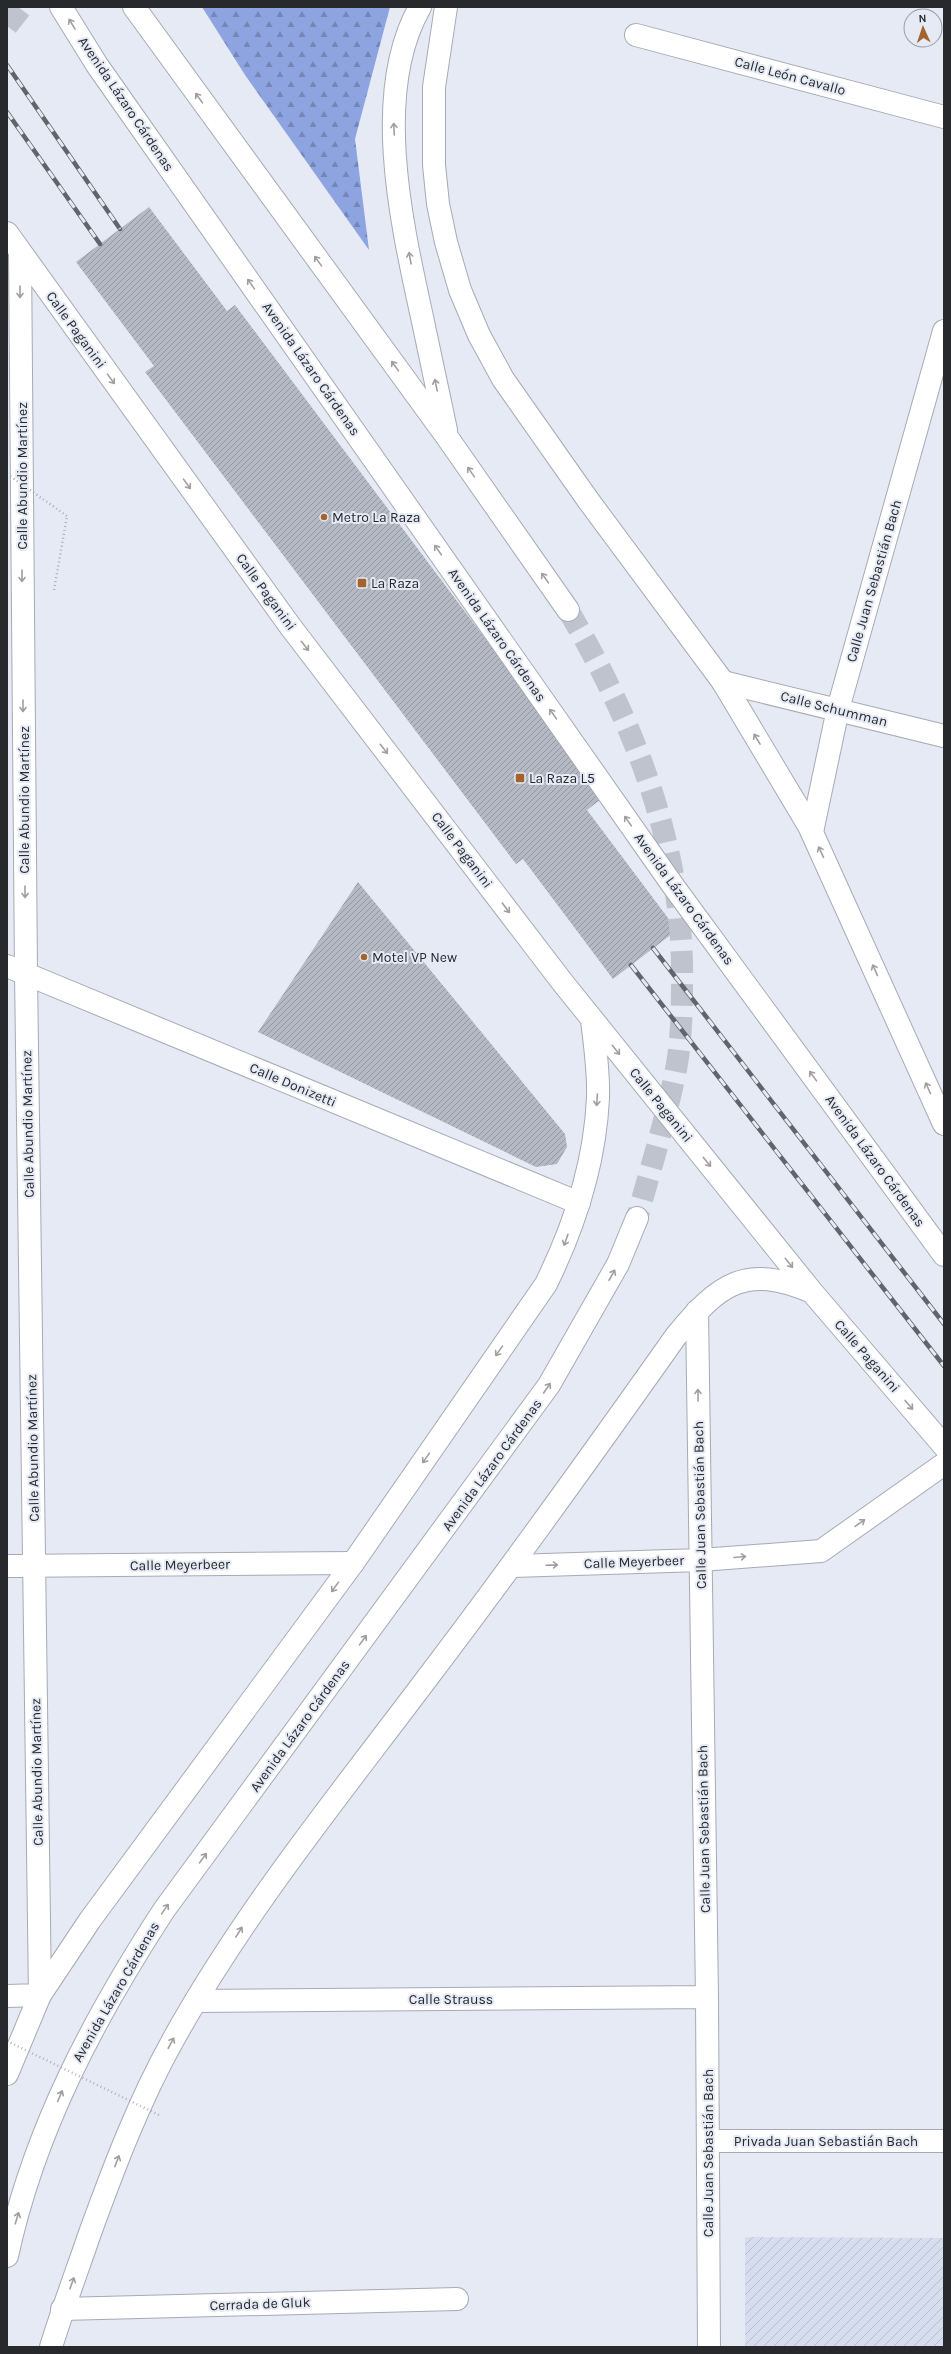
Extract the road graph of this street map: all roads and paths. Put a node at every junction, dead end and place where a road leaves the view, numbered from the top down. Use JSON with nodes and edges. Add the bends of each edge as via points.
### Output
{"nodes":[{"id":1,"x":62,"y":7,"type":"edge"},
{"id":2,"x":134,"y":7,"type":"edge"},
{"id":3,"x":420,"y":7,"type":"edge"},
{"id":4,"x":446,"y":7,"type":"edge"},
{"id":5,"x":636,"y":35,"type":"dead end"},
{"id":6,"x":944,"y":117,"type":"edge"},
{"id":7,"x":7,"y":233,"type":"edge"},
{"id":8,"x":20,"y":253,"type":"junction"},
{"id":9,"x":944,"y":331,"type":"edge"},
{"id":10,"x":447,"y":437,"type":"junction"},
{"id":11,"x":7,"y":474,"type":"edge"},
{"id":12,"x":67,"y":516,"type":"dead end"},
{"id":13,"x":568,"y":610,"type":"tunnel mouth"},
{"id":14,"x":723,"y":682,"type":"junction"},
{"id":15,"x":838,"y":709,"type":"junction"},
{"id":16,"x":944,"y":736,"type":"edge"},
{"id":17,"x":812,"y":832,"type":"junction"},
{"id":18,"x":16,"y":970,"type":"edge"},
{"id":19,"x":592,"y":1020,"type":"junction"},
{"id":20,"x":944,"y":1124,"type":"edge"},
{"id":21,"x":579,"y":1203,"type":"junction"},
{"id":22,"x":637,"y":1218,"type":"tunnel mouth"},
{"id":23,"x":944,"y":1255,"type":"edge"},
{"id":24,"x":812,"y":1292,"type":"junction"},
{"id":25,"x":697,"y":1311,"type":"junction"},
{"id":26,"x":944,"y":1446,"type":"edge"},
{"id":27,"x":944,"y":1464,"type":"edge"},
{"id":28,"x":701,"y":1560,"type":"junction"},
{"id":29,"x":353,"y":1563,"type":"junction"},
{"id":30,"x":7,"y":1566,"type":"edge"},
{"id":31,"x":35,"y":1566,"type":"junction"},
{"id":32,"x":512,"y":1566,"type":"junction"},
{"id":33,"x":40,"y":1995,"type":"junction"},
{"id":34,"x":7,"y":1996,"type":"edge"},
{"id":35,"x":707,"y":1996,"type":"junction"},
{"id":36,"x":196,"y":2001,"type":"junction"},
{"id":37,"x":7,"y":2041,"type":"edge"},
{"id":38,"x":7,"y":2074,"type":"edge"},
{"id":39,"x":161,"y":2116,"type":"dead end"},
{"id":40,"x":708,"y":2141,"type":"junction"},
{"id":41,"x":944,"y":2141,"type":"edge"},
{"id":42,"x":7,"y":2256,"type":"edge"},
{"id":43,"x":457,"y":2299,"type":"dead end"},
{"id":44,"x":62,"y":2309,"type":"junction"},
{"id":45,"x":51,"y":2347,"type":"edge"},
{"id":46,"x":708,"y":2347,"type":"edge"}],
"edges":[{"from":23,"to":1,"type":"main road","name":"Avenida Lázaro Cárdenas","one_way":true,"via":[[670,880],[97,65]]},
{"from":10,"to":2,"type":"main road","one_way":true},
{"from":10,"to":3,"type":"main road","one_way":true,"via":[[402,212],[393,120],[399,69],[408,35]]},
{"from":4,"to":14,"type":"main road","via":[[434,87],[434,165],[438,204],[460,290],[479,335],[503,379],[588,500]]},
{"from":5,"to":6,"type":"main road","name":"Calle León Cavallo"},
{"from":7,"to":8,"type":"main road","name":"Calle Paganini"},
{"from":8,"to":18,"type":"main road","name":"Calle Abundio Martínez","one_way":true},
{"from":8,"to":19,"type":"main road","name":"Calle Paganini","one_way":true,"via":[[290,626]]},
{"from":9,"to":15,"type":"main road","name":"Calle Juan Sebastián Bach"},
{"from":13,"to":10,"type":"main road","one_way":true},
{"from":11,"to":12,"type":"path","bridge":true},
{"from":14,"to":15,"type":"main road","name":"Calle Schumman"},
{"from":17,"to":14,"type":"main road","one_way":true},
{"from":15,"to":16,"type":"main road","name":"Calle Schumman"},
{"from":15,"to":17,"type":"main road","name":"Calle Juan Sebastián Bach"},
{"from":20,"to":17,"type":"main road","one_way":true},
{"from":18,"to":21,"type":"main road","name":"Calle Donizetti"},
{"from":18,"to":31,"type":"main road","name":"Calle Abundio Martínez"},
{"from":19,"to":21,"type":"main road","one_way":true,"via":[[597,1059],[598,1099],[588,1169]]},
{"from":19,"to":24,"type":"main road","name":"Calle Paganini","one_way":true},
{"from":21,"to":29,"type":"main road","one_way":true,"via":[[564,1248],[546,1284]]},
{"from":42,"to":22,"type":"main road","name":"Avenida Lázaro Cárdenas","one_way":true,"via":[[26,2187],[72,2068],[92,2028],[137,1952],[164,1910],[549,1385],[618,1264]]},
{"from":24,"to":25,"type":"main road","via":[[776,1280],[756,1279],[737,1282],[717,1293]]},
{"from":24,"to":26,"type":"main road","name":"Calle Paganini","one_way":true},
{"from":28,"to":25,"type":"main road","name":"Calle Juan Sebastián Bach","one_way":true},
{"from":25,"to":32,"type":"main road","via":[[676,1336]]},
{"from":28,"to":27,"type":"main road","name":"Calle Meyerbeer","one_way":true,"via":[[821,1551]]},
{"from":32,"to":28,"type":"main road","name":"Calle Meyerbeer","one_way":true},
{"from":28,"to":35,"type":"main road","name":"Calle Juan Sebastián Bach"},
{"from":29,"to":31,"type":"main road","name":"Calle Meyerbeer"},
{"from":29,"to":33,"type":"main road","one_way":true,"via":[[90,1920]]},
{"from":30,"to":31,"type":"main road","name":"Calle Meyerbeer"},
{"from":31,"to":33,"type":"main road","name":"Calle Abundio Martínez"},
{"from":36,"to":32,"type":"main road","one_way":true,"via":[[280,1872]]},
{"from":33,"to":34,"type":"main road"},
{"from":33,"to":38,"type":"main road"},
{"from":35,"to":36,"type":"main road","name":"Calle Strauss"},
{"from":35,"to":40,"type":"main road","name":"Calle Juan Sebastián Bach"},
{"from":44,"to":36,"type":"main road","one_way":true,"via":[[120,2152],[172,2041]]},
{"from":37,"to":39,"type":"path","bridge":true},
{"from":40,"to":41,"type":"main road","name":"Privada Juan Sebastián Bach"},
{"from":40,"to":46,"type":"main road","name":"Calle Juan Sebastián Bach"},
{"from":43,"to":44,"type":"main road","name":"Cerrada de Gluk"},
{"from":44,"to":45,"type":"main road"}]}
